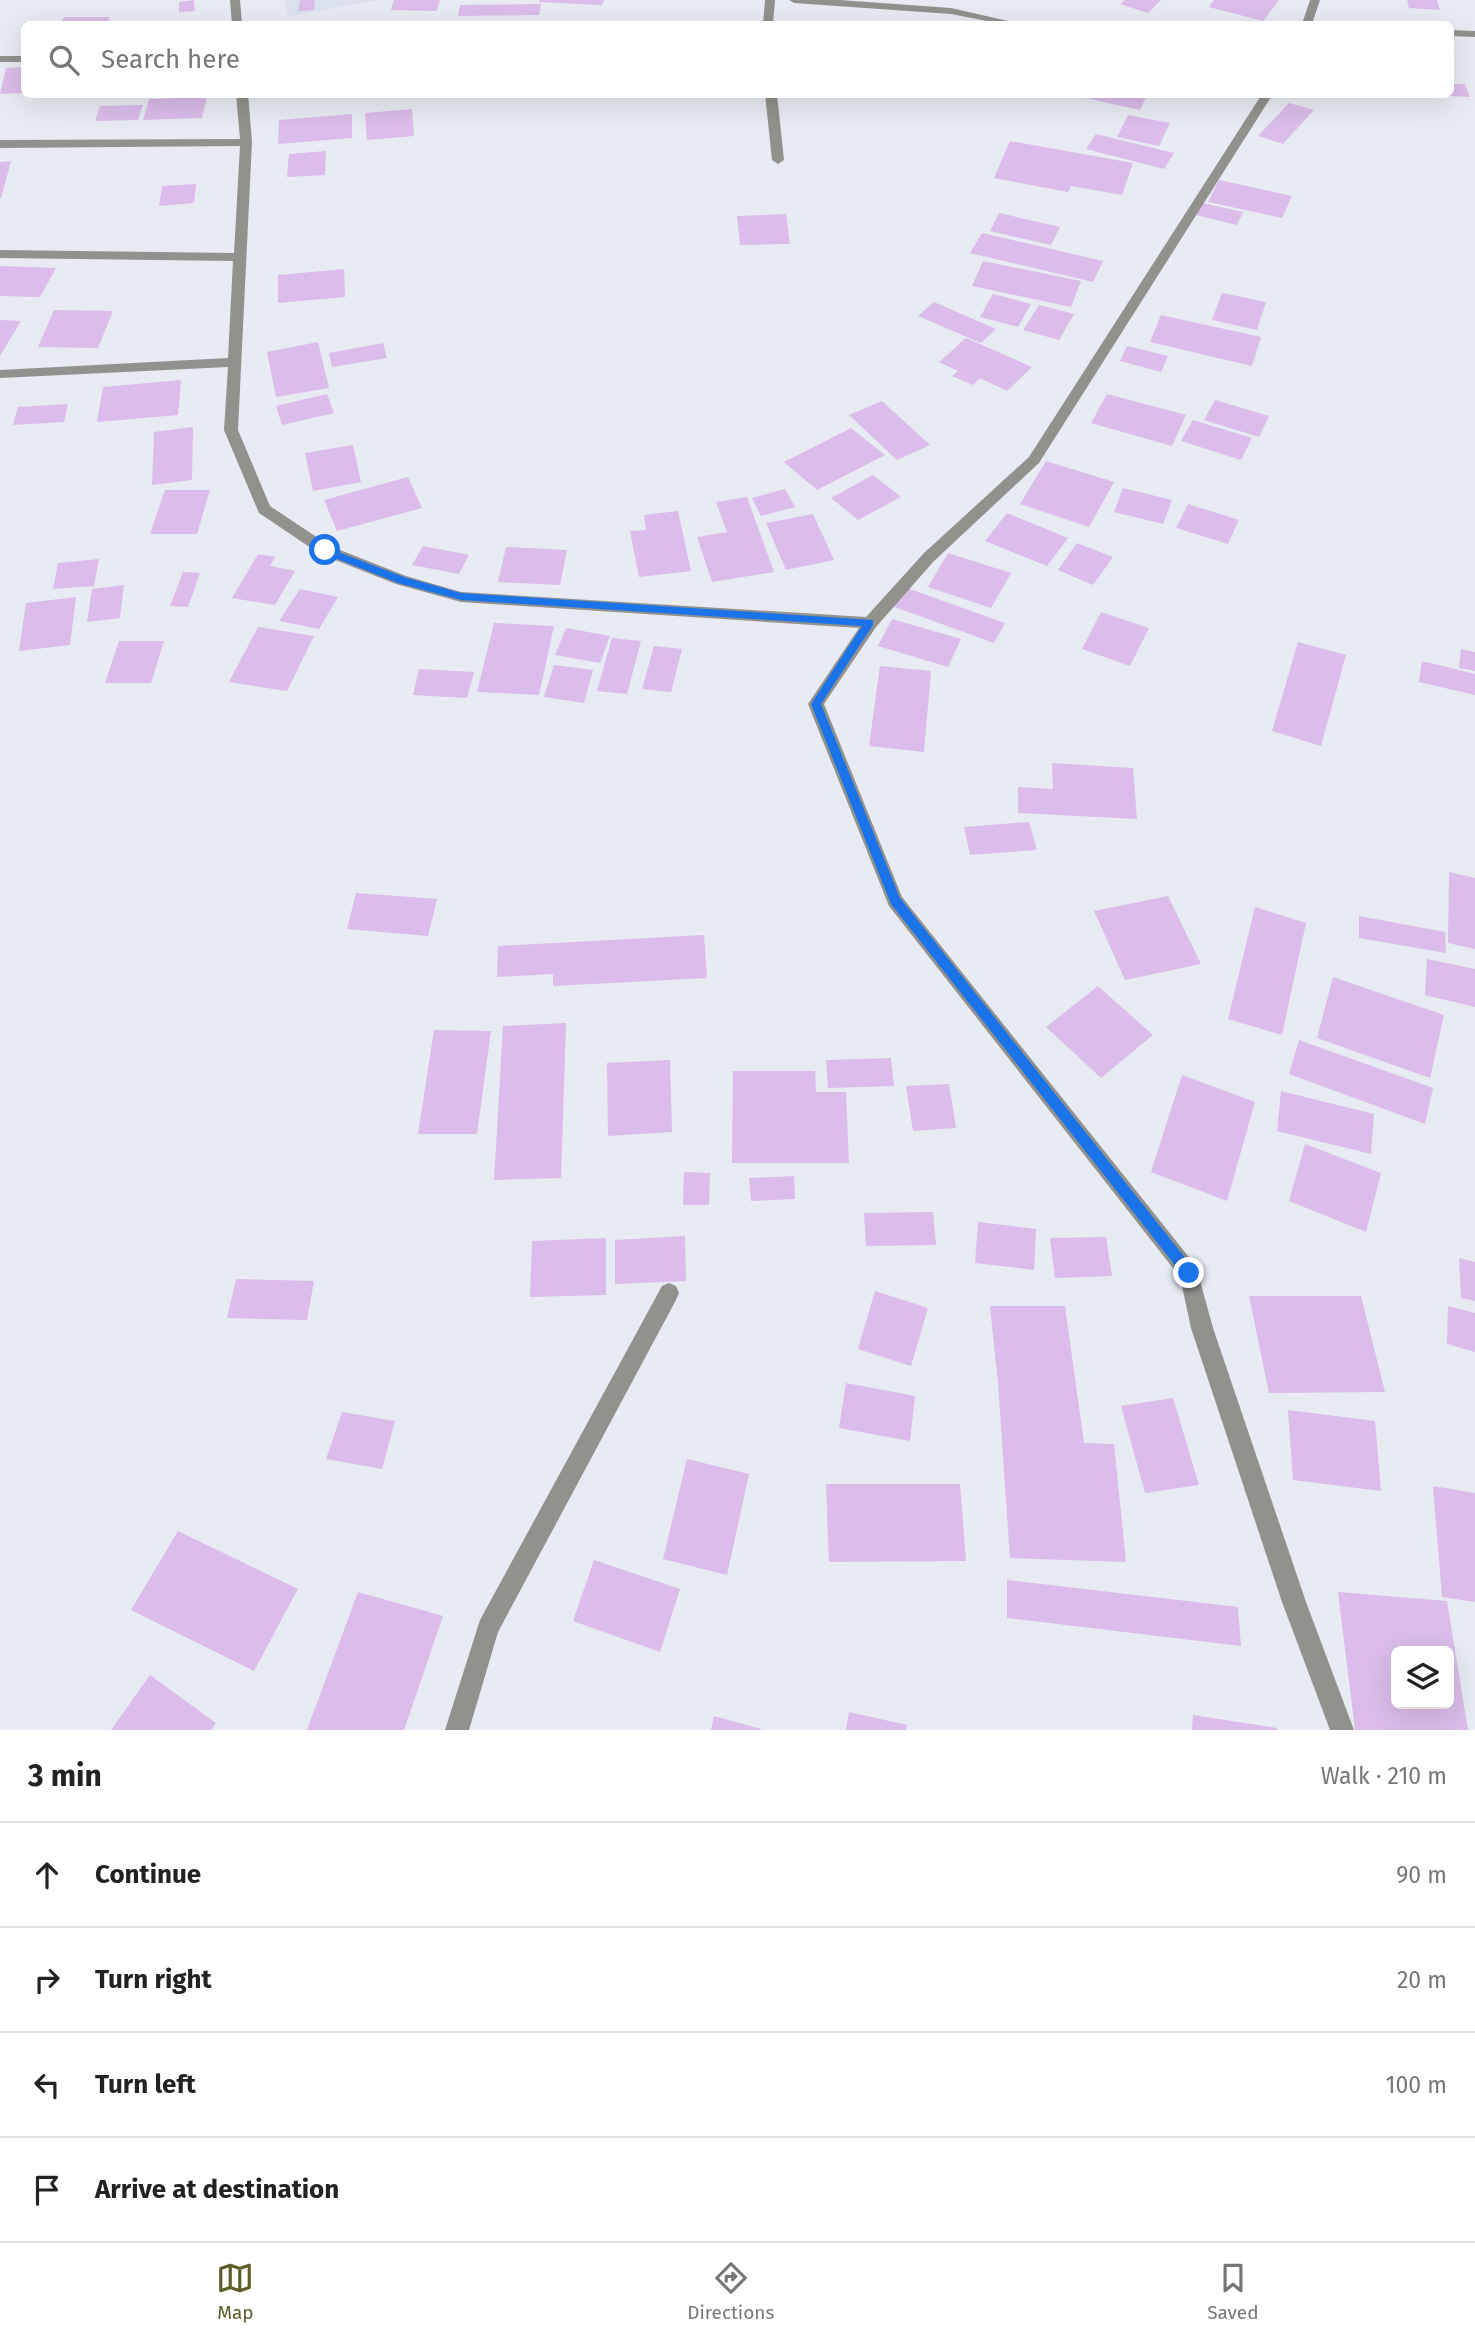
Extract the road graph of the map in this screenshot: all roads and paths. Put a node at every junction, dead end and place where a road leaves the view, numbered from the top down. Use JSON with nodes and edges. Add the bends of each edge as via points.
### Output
{"nodes":[{"id":1,"x":235,"y":0,"type":"edge"},
{"id":2,"x":770,"y":0,"type":"edge"},
{"id":3,"x":794,"y":0,"type":"edge"},
{"id":4,"x":1315,"y":0,"type":"edge"},
{"id":5,"x":237,"y":21,"type":"edge"},
{"id":6,"x":768,"y":21,"type":"edge"},
{"id":7,"x":1001,"y":21,"type":"edge"},
{"id":8,"x":1308,"y":21,"type":"edge"},
{"id":9,"x":1454,"y":33,"type":"edge"},
{"id":10,"x":1475,"y":34,"type":"edge"},
{"id":11,"x":0,"y":58,"type":"edge"},
{"id":12,"x":21,"y":58,"type":"edge"},
{"id":13,"x":242,"y":98,"type":"edge"},
{"id":14,"x":771,"y":98,"type":"edge"},
{"id":15,"x":1265,"y":98,"type":"edge"},
{"id":16,"x":246,"y":142,"type":"junction"},
{"id":17,"x":0,"y":144,"type":"edge"},
{"id":18,"x":778,"y":160,"type":"dead end"},
{"id":19,"x":0,"y":254,"type":"edge"},
{"id":20,"x":240,"y":257,"type":"junction"},
{"id":21,"x":234,"y":362,"type":"junction"},
{"id":22,"x":0,"y":374,"type":"edge"},
{"id":23,"x":870,"y":623,"type":"junction"},
{"id":24,"x":669,"y":1293,"type":"dead end"},
{"id":25,"x":457,"y":1730,"type":"edge"},
{"id":26,"x":1342,"y":1730,"type":"edge"}],
"edges":[{"from":1,"to":5,"type":"street"},
{"from":2,"to":6,"type":"street"},
{"from":3,"to":7,"type":"street","via":[[951,11]]},
{"from":4,"to":8,"type":"street"},
{"from":9,"to":10,"type":"street"},
{"from":11,"to":12,"type":"street"},
{"from":13,"to":16,"type":"street"},
{"from":14,"to":18,"type":"street"},
{"from":15,"to":23,"type":"street","via":[[1034,460],[929,557]]},
{"from":16,"to":17,"type":"street"},
{"from":16,"to":20,"type":"street"},
{"from":19,"to":20,"type":"street"},
{"from":20,"to":21,"type":"street"},
{"from":21,"to":22,"type":"street"},
{"from":21,"to":23,"type":"street","via":[[231,430],[264,509],[325,550],[401,580],[461,597]]},
{"from":23,"to":26,"type":"street","via":[[816,704],[895,901],[1189,1273],[1202,1328]]},
{"from":24,"to":25,"type":"street","via":[[488,1628]]}]}
